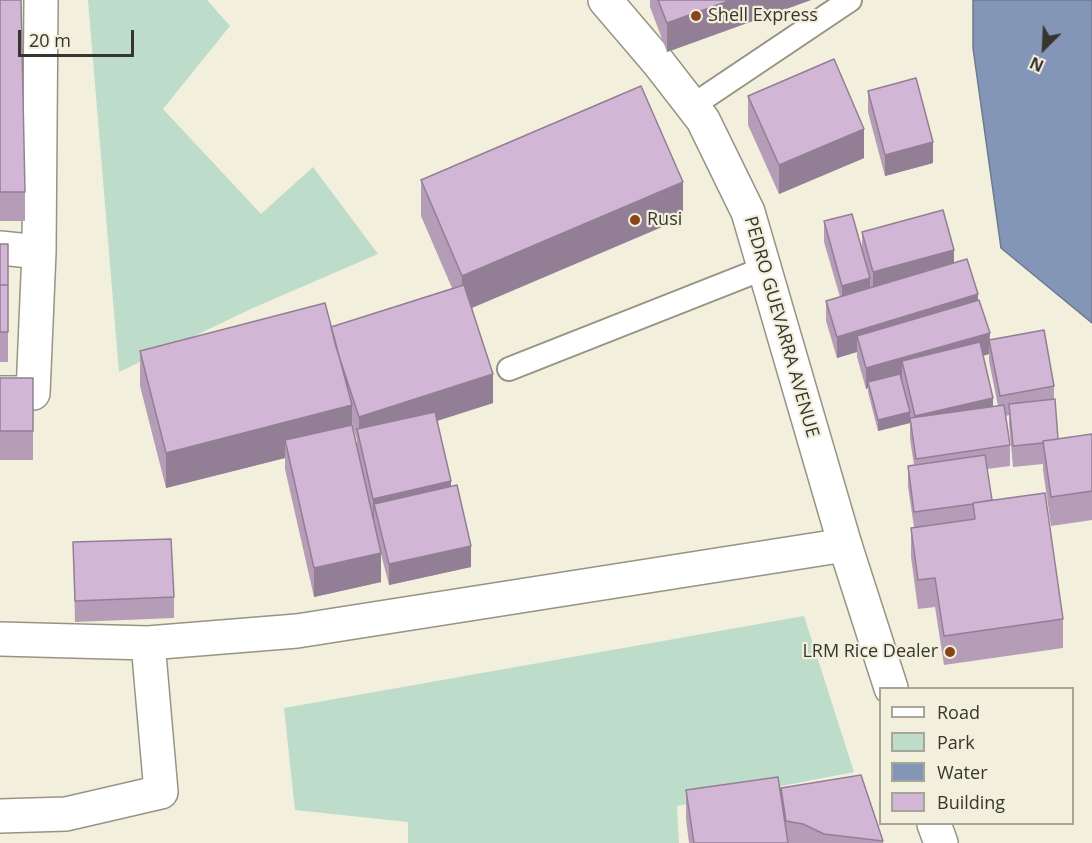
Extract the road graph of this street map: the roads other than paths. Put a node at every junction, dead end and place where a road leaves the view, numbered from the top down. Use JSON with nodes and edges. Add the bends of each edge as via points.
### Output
{"nodes":[{"id":1,"x":41,"y":0,"type":"edge"},
{"id":2,"x":605,"y":0,"type":"edge"},
{"id":3,"x":850,"y":0,"type":"edge"},
{"id":4,"x":692,"y":106,"type":"junction"},
{"id":5,"x":0,"y":248,"type":"edge"},
{"id":6,"x":39,"y":252,"type":"junction"},
{"id":7,"x":765,"y":268,"type":"junction"},
{"id":8,"x":509,"y":369,"type":"dead end"},
{"id":9,"x":0,"y":393,"type":"edge"},
{"id":10,"x":845,"y":545,"type":"junction"},
{"id":11,"x":0,"y":639,"type":"edge"},
{"id":12,"x":148,"y":643,"type":"junction"},
{"id":13,"x":891,"y":687,"type":"edge"},
{"id":14,"x":0,"y":816,"type":"edge"},
{"id":15,"x":934,"y":825,"type":"edge"},
{"id":16,"x":941,"y":843,"type":"edge"}],
"edges":[{"from":1,"to":6,"type":"street"},
{"from":2,"to":4,"type":"street","name":"PEDRO GUEVARRA AVENUE"},
{"from":3,"to":4,"type":"lane"},
{"from":4,"to":7,"type":"street","name":"PEDRO GUEVARRA AVENUE","via":[[703,120],[748,212]]},
{"from":5,"to":6,"type":"street"},
{"from":6,"to":9,"type":"street","via":[[33,393]]},
{"from":7,"to":8,"type":"lane"},
{"from":7,"to":10,"type":"street","name":"PEDRO GUEVARRA AVENUE"},
{"from":10,"to":12,"type":"street","via":[[297,631]]},
{"from":10,"to":13,"type":"street","name":"PEDRO GUEVARRA AVENUE"},
{"from":11,"to":12,"type":"street"},
{"from":12,"to":14,"type":"street","via":[[160,792],[66,814]]},
{"from":15,"to":16,"type":"street"}]}
